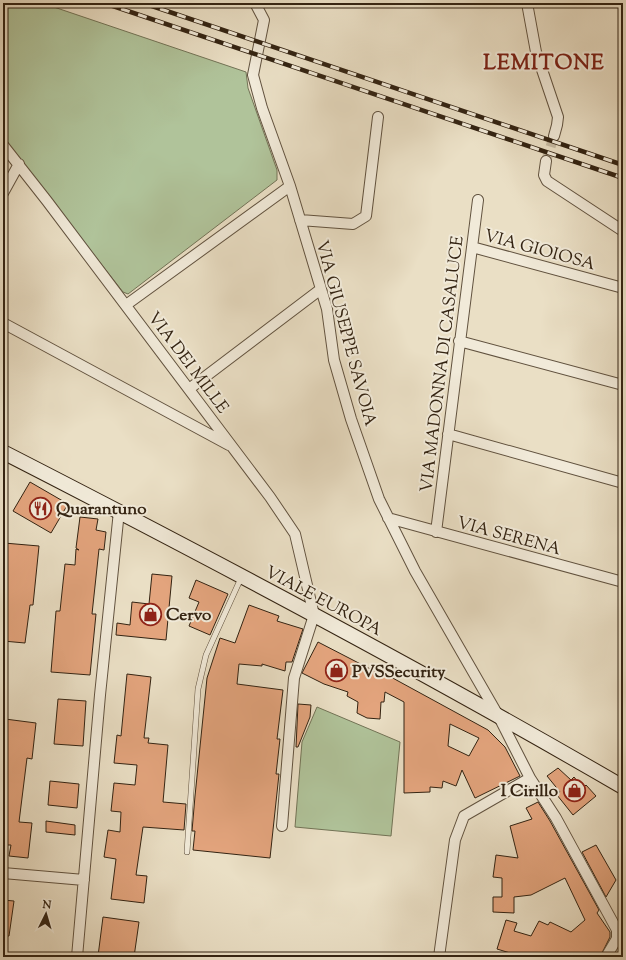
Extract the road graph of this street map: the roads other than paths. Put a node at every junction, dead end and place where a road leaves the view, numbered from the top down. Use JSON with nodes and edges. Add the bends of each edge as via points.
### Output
{"nodes":[{"id":1,"x":255,"y":3,"type":"edge"},
{"id":2,"x":527,"y":3,"type":"edge"},
{"id":3,"x":378,"y":117,"type":"dead end"},
{"id":4,"x":554,"y":136,"type":"tunnel mouth"},
{"id":5,"x":3,"y":145,"type":"edge"},
{"id":6,"x":546,"y":161,"type":"tunnel mouth"},
{"id":7,"x":19,"y":164,"type":"junction"},
{"id":8,"x":290,"y":186,"type":"junction"},
{"id":9,"x":3,"y":193,"type":"edge"},
{"id":10,"x":478,"y":200,"type":"dead end"},
{"id":11,"x":300,"y":220,"type":"junction"},
{"id":12,"x":623,"y":231,"type":"edge"},
{"id":13,"x":472,"y":247,"type":"junction"},
{"id":14,"x":623,"y":288,"type":"edge"},
{"id":15,"x":321,"y":289,"type":"junction"},
{"id":16,"x":126,"y":305,"type":"junction"},
{"id":17,"x":3,"y":323,"type":"edge"},
{"id":18,"x":459,"y":341,"type":"junction"},
{"id":19,"x":623,"y":385,"type":"edge"},
{"id":20,"x":189,"y":389,"type":"junction"},
{"id":21,"x":448,"y":434,"type":"junction"},
{"id":22,"x":232,"y":447,"type":"junction"},
{"id":23,"x":3,"y":452,"type":"edge"},
{"id":24,"x":3,"y":459,"type":"edge"},
{"id":25,"x":623,"y":483,"type":"edge"},
{"id":26,"x":119,"y":511,"type":"junction"},
{"id":27,"x":388,"y":518,"type":"junction"},
{"id":28,"x":436,"y":532,"type":"junction"},
{"id":29,"x":242,"y":576,"type":"junction"},
{"id":30,"x":623,"y":582,"type":"edge"},
{"id":31,"x":314,"y":615,"type":"junction"},
{"id":32,"x":499,"y":717,"type":"junction"},
{"id":33,"x":530,"y":778,"type":"junction"},
{"id":34,"x":623,"y":787,"type":"edge"},
{"id":35,"x":282,"y":826,"type":"dead end"},
{"id":36,"x":187,"y":852,"type":"dead end"},
{"id":37,"x":3,"y":873,"type":"edge"},
{"id":38,"x":84,"y":880,"type":"junction"},
{"id":39,"x":623,"y":928,"type":"edge"},
{"id":40,"x":620,"y":942,"type":"edge"},
{"id":41,"x":77,"y":957,"type":"edge"},
{"id":42,"x":439,"y":957,"type":"edge"},
{"id":43,"x":606,"y":957,"type":"edge"}],
"edges":[{"from":1,"to":8,"type":"street","name":"VIA GIUSEPPE SAVOIA","via":[[264,20],[253,75]]},
{"from":2,"to":4,"type":"street","via":[[536,52],[558,117]]},
{"from":3,"to":11,"type":"street","via":[[366,216],[353,224]]},
{"from":5,"to":7,"type":"street","name":"VIA DEI MILLE"},
{"from":6,"to":12,"type":"street","via":[[544,175],[547,181]]},
{"from":7,"to":9,"type":"street"},
{"from":7,"to":16,"type":"street","name":"VIA DEI MILLE"},
{"from":8,"to":11,"type":"street","name":"VIA GIUSEPPE SAVOIA"},
{"from":8,"to":16,"type":"street"},
{"from":10,"to":13,"type":"street","name":"VIA MADONNA DI CASALUCE"},
{"from":11,"to":15,"type":"street","name":"VIA GIUSEPPE SAVOIA"},
{"from":13,"to":14,"type":"street","name":"VIA GIOIOSA"},
{"from":13,"to":18,"type":"street","name":"VIA MADONNA DI CASALUCE"},
{"from":15,"to":20,"type":"street"},
{"from":15,"to":27,"type":"street","name":"VIA GIUSEPPE SAVOIA","via":[[327,309],[334,360],[351,419]]},
{"from":16,"to":20,"type":"street","name":"VIA DEI MILLE"},
{"from":17,"to":22,"type":"street"},
{"from":18,"to":19,"type":"street"},
{"from":18,"to":21,"type":"street","name":"VIA MADONNA DI CASALUCE"},
{"from":20,"to":22,"type":"street","name":"VIA DEI MILLE"},
{"from":21,"to":25,"type":"street"},
{"from":21,"to":28,"type":"street","name":"VIA MADONNA DI CASALUCE"},
{"from":22,"to":31,"type":"street","name":"VIA DEI MILLE","via":[[295,534]]},
{"from":23,"to":24,"type":"street"},
{"from":23,"to":26,"type":"main road","name":"VIALE EUROPA"},
{"from":26,"to":29,"type":"main road","name":"VIALE EUROPA"},
{"from":26,"to":38,"type":"street"},
{"from":27,"to":28,"type":"street","name":"VIA SERENA"},
{"from":27,"to":32,"type":"street","name":"VIA GIUSEPPE SAVOIA","via":[[415,571]]},
{"from":28,"to":30,"type":"street","name":"VIA SERENA"},
{"from":29,"to":31,"type":"main road","name":"VIALE EUROPA"},
{"from":29,"to":36,"type":"lane","via":[[206,655],[198,689]]},
{"from":31,"to":32,"type":"main road","name":"VIALE EUROPA"},
{"from":31,"to":35,"type":"street","via":[[294,678]]},
{"from":32,"to":33,"type":"street","name":"VIA GIUSEPPE SAVOIA"},
{"from":32,"to":34,"type":"main road","name":"VIALE EUROPA"},
{"from":33,"to":40,"type":"street","name":"VIA GIUSEPPE SAVOIA","via":[[556,818],[617,930]]},
{"from":33,"to":42,"type":"street","via":[[464,816],[455,840]]},
{"from":37,"to":38,"type":"street"},
{"from":38,"to":41,"type":"street"},
{"from":39,"to":40,"type":"street"},
{"from":40,"to":43,"type":"street"}]}
